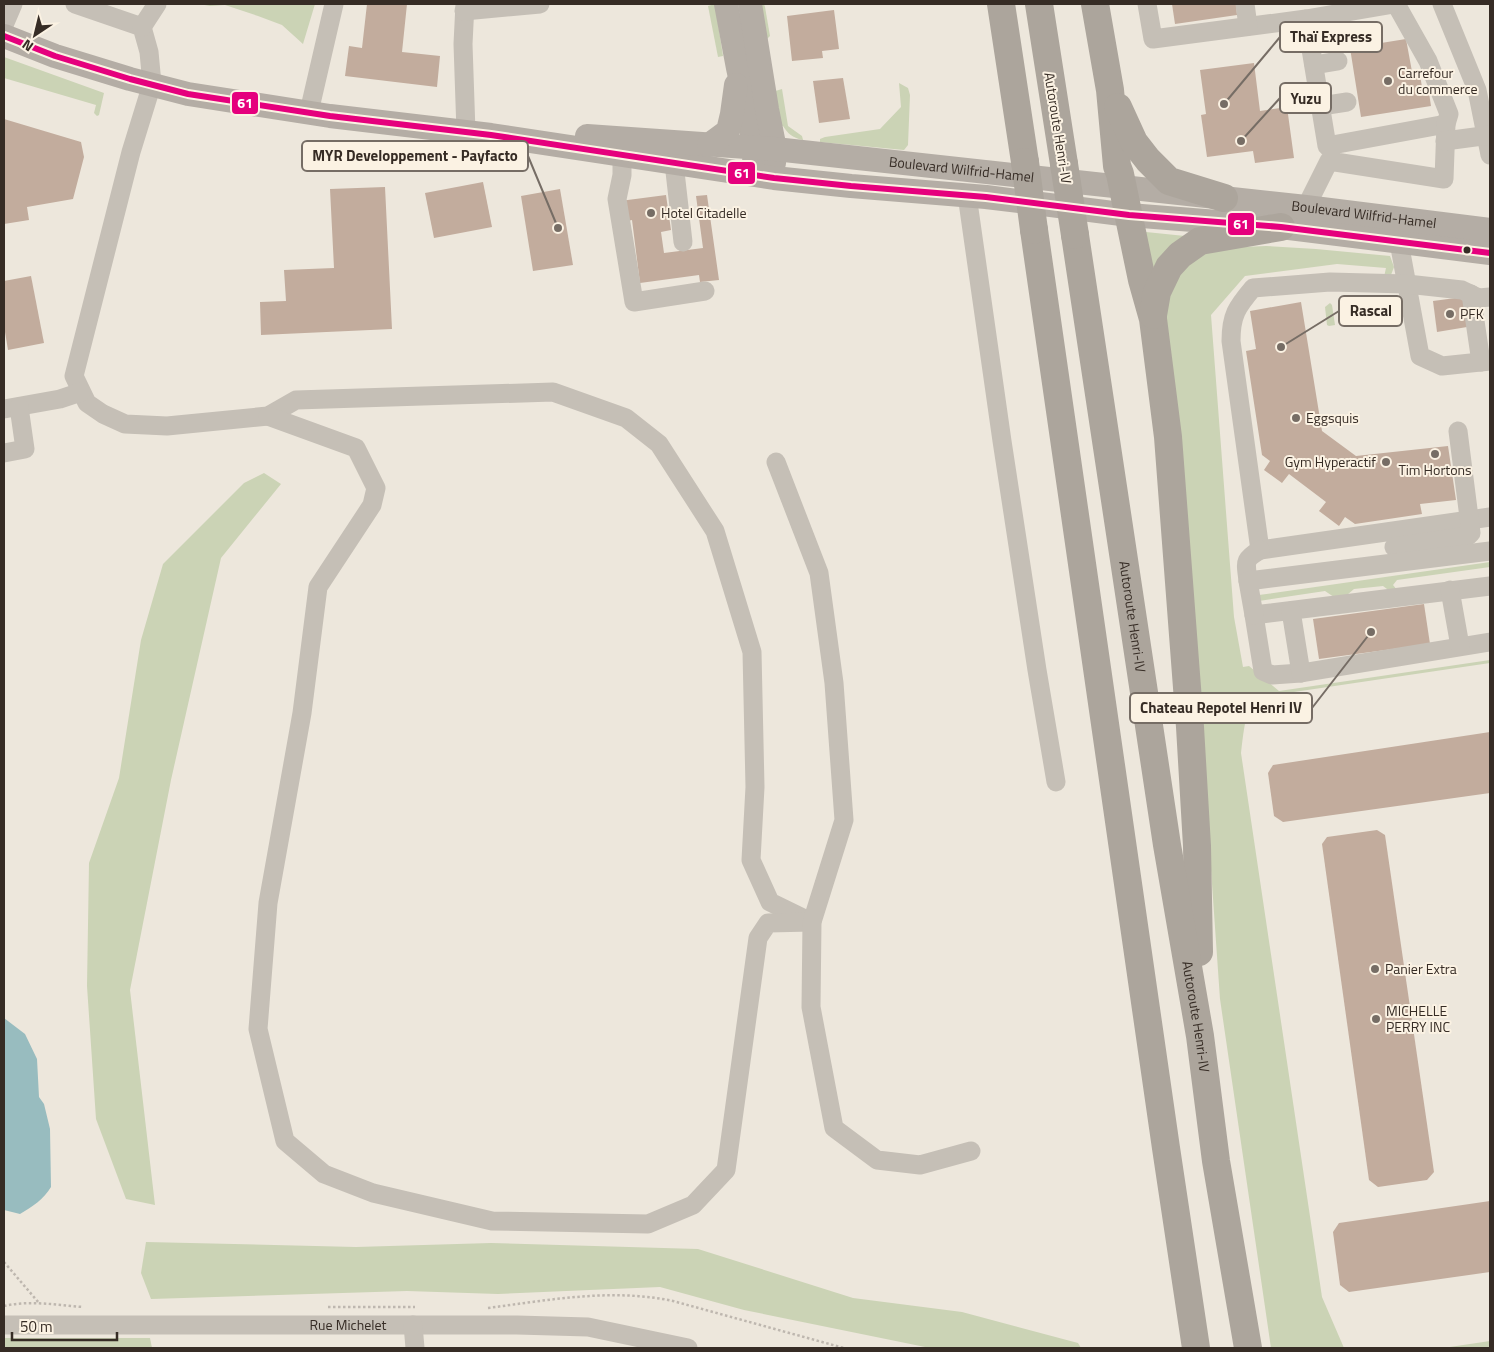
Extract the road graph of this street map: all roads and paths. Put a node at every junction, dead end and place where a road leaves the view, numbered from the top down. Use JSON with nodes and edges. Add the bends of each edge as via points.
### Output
{"nodes":[{"id":1,"x":13,"y":4,"type":"edge"},
{"id":2,"x":74,"y":4,"type":"edge"},
{"id":3,"x":140,"y":4,"type":"edge"},
{"id":4,"x":157,"y":4,"type":"edge"},
{"id":5,"x":334,"y":4,"type":"edge"},
{"id":6,"x":540,"y":4,"type":"edge"},
{"id":7,"x":726,"y":4,"type":"edge"},
{"id":8,"x":750,"y":4,"type":"edge"},
{"id":9,"x":1001,"y":4,"type":"edge"},
{"id":10,"x":1039,"y":4,"type":"edge"},
{"id":11,"x":1095,"y":4,"type":"edge"},
{"id":12,"x":1147,"y":4,"type":"edge"},
{"id":13,"x":1245,"y":4,"type":"edge"},
{"id":14,"x":1395,"y":4,"type":"edge"},
{"id":15,"x":1442,"y":4,"type":"edge"},
{"id":16,"x":95,"y":7,"type":"edge"},
{"id":17,"x":464,"y":7,"type":"edge"},
{"id":18,"x":1306,"y":19,"type":"junction"},
{"id":19,"x":4,"y":25,"type":"edge"},
{"id":20,"x":1248,"y":26,"type":"junction"},
{"id":21,"x":142,"y":27,"type":"junction"},
{"id":22,"x":4,"y":36,"type":"edge"},
{"id":23,"x":1338,"y":61,"type":"dead end"},
{"id":24,"x":1314,"y":65,"type":"junction"},
{"id":25,"x":738,"y":68,"type":"junction"},
{"id":26,"x":152,"y":84,"type":"junction"},
{"id":27,"x":1110,"y":90,"type":"junction"},
{"id":28,"x":1347,"y":102,"type":"dead end"},
{"id":29,"x":1320,"y":106,"type":"junction"},
{"id":30,"x":310,"y":112,"type":"junction"},
{"id":31,"x":466,"y":132,"type":"junction"},
{"id":32,"x":1445,"y":132,"type":"junction"},
{"id":33,"x":491,"y":135,"type":"junction"},
{"id":34,"x":1489,"y":135,"type":"edge"},
{"id":35,"x":709,"y":145,"type":"junction"},
{"id":36,"x":765,"y":149,"type":"junction"},
{"id":37,"x":1328,"y":153,"type":"junction"},
{"id":38,"x":622,"y":155,"type":"junction"},
{"id":39,"x":1490,"y":155,"type":"edge"},
{"id":40,"x":674,"y":163,"type":"junction"},
{"id":41,"x":764,"y":176,"type":"junction"},
{"id":42,"x":1122,"y":187,"type":"junction"},
{"id":43,"x":967,"y":195,"type":"junction"},
{"id":44,"x":1224,"y":198,"type":"junction"},
{"id":45,"x":1306,"y":207,"type":"junction"},
{"id":46,"x":1128,"y":215,"type":"junction"},
{"id":47,"x":1281,"y":227,"type":"junction"},
{"id":48,"x":1490,"y":230,"type":"edge"},
{"id":49,"x":683,"y":242,"type":"dead end"},
{"id":50,"x":1399,"y":242,"type":"junction"},
{"id":51,"x":1490,"y":253,"type":"edge"},
{"id":52,"x":1407,"y":284,"type":"junction"},
{"id":53,"x":705,"y":291,"type":"dead end"},
{"id":54,"x":1472,"y":294,"type":"junction"},
{"id":55,"x":1490,"y":297,"type":"edge"},
{"id":56,"x":1153,"y":319,"type":"junction"},
{"id":57,"x":1486,"y":361,"type":"edge"},
{"id":58,"x":81,"y":392,"type":"junction"},
{"id":59,"x":11,"y":408,"type":"edge"},
{"id":60,"x":268,"y":416,"type":"junction"},
{"id":61,"x":1458,"y":431,"type":"dead end"},
{"id":62,"x":4,"y":453,"type":"edge"},
{"id":63,"x":776,"y":462,"type":"dead end"},
{"id":64,"x":1490,"y":517,"type":"edge"},
{"id":65,"x":1470,"y":520,"type":"junction"},
{"id":66,"x":1357,"y":535,"type":"junction"},
{"id":67,"x":1320,"y":540,"type":"junction"},
{"id":68,"x":1394,"y":547,"type":"junction"},
{"id":69,"x":1260,"y":550,"type":"junction"},
{"id":70,"x":1490,"y":551,"type":"edge"},
{"id":71,"x":1363,"y":567,"type":"junction"},
{"id":72,"x":1325,"y":571,"type":"junction"},
{"id":73,"x":1248,"y":581,"type":"junction"},
{"id":74,"x":1490,"y":586,"type":"edge"},
{"id":75,"x":1450,"y":590,"type":"junction"},
{"id":76,"x":1291,"y":611,"type":"junction"},
{"id":77,"x":1254,"y":615,"type":"junction"},
{"id":78,"x":1490,"y":642,"type":"edge"},
{"id":79,"x":1460,"y":646,"type":"junction"},
{"id":80,"x":1301,"y":673,"type":"junction"},
{"id":81,"x":1056,"y":782,"type":"dead end"},
{"id":82,"x":812,"y":922,"type":"junction"},
{"id":83,"x":1200,"y":1036,"type":"junction"},
{"id":84,"x":1166,"y":1148,"type":"junction"},
{"id":85,"x":971,"y":1151,"type":"dead end"},
{"id":86,"x":4,"y":1262,"type":"edge"},
{"id":87,"x":4,"y":1306,"type":"edge"},
{"id":88,"x":4,"y":1325,"type":"edge"},
{"id":89,"x":413,"y":1325,"type":"junction"},
{"id":90,"x":415,"y":1348,"type":"edge"},
{"id":91,"x":688,"y":1348,"type":"edge"},
{"id":92,"x":1178,"y":1348,"type":"edge"},
{"id":93,"x":1196,"y":1348,"type":"edge"},
{"id":94,"x":1248,"y":1348,"type":"edge"}],
"edges":[{"from":1,"to":19,"type":"street"},
{"from":2,"to":16,"type":"street"},
{"from":3,"to":21,"type":"street"},
{"from":4,"to":21,"type":"street"},
{"from":5,"to":30,"type":"street"},
{"from":6,"to":17,"type":"street"},
{"from":7,"to":25,"type":"main road"},
{"from":8,"to":36,"type":"main road","via":[[767,109]]},
{"from":9,"to":84,"type":"highway","bridge":true},
{"from":10,"to":83,"type":"highway","name":"Autoroute Henri-IV","bridge":true,"via":[[1166,845]]},
{"from":11,"to":27,"type":"highway"},
{"from":12,"to":20,"type":"street","via":[[1153,39]]},
{"from":13,"to":20,"type":"street"},
{"from":14,"to":18,"type":"street"},
{"from":14,"to":32,"type":"street","via":[[1428,61],[1449,114]]},
{"from":15,"to":34,"type":"street","via":[[1478,90]]},
{"from":16,"to":21,"type":"street"},
{"from":17,"to":31,"type":"street","via":[[462,44]]},
{"from":18,"to":20,"type":"street"},
{"from":18,"to":24,"type":"street"},
{"from":21,"to":26,"type":"street","via":[[149,52]]},
{"from":22,"to":26,"type":"main road","name":"Boulevard Wilfrid-Hamel","via":[[55,56]]},
{"from":23,"to":24,"type":"street"},
{"from":24,"to":29,"type":"street"},
{"from":25,"to":35,"type":"main road","via":[[728,130]]},
{"from":25,"to":36,"type":"main road"},
{"from":26,"to":30,"type":"main road","name":"Boulevard Wilfrid-Hamel","via":[[188,94]]},
{"from":26,"to":58,"type":"street","via":[[131,152],[74,376]]},
{"from":27,"to":42,"type":"highway","via":[[1116,161]]},
{"from":27,"to":44,"type":"highway","via":[[1134,142],[1165,178]]},
{"from":28,"to":29,"type":"street"},
{"from":29,"to":37,"type":"street"},
{"from":30,"to":31,"type":"main road","name":"Boulevard Wilfrid-Hamel"},
{"from":31,"to":33,"type":"main road","name":"Boulevard Wilfrid-Hamel"},
{"from":32,"to":34,"type":"street"},
{"from":32,"to":37,"type":"street"},
{"from":32,"to":37,"type":"street","via":[[1444,179]]},
{"from":33,"to":35,"type":"main road","name":"Boulevard Wilfrid-Hamel","via":[[603,136]]},
{"from":33,"to":38,"type":"main road","name":"Boulevard Wilfrid-Hamel"},
{"from":34,"to":39,"type":"street"},
{"from":35,"to":36,"type":"main road","name":"Boulevard Wilfrid-Hamel"},
{"from":36,"to":41,"type":"main road"},
{"from":36,"to":42,"type":"main road","name":"Boulevard Wilfrid-Hamel"},
{"from":37,"to":45,"type":"street"},
{"from":38,"to":40,"type":"main road","name":"Boulevard Wilfrid-Hamel"},
{"from":38,"to":53,"type":"street","via":[[617,199],[634,302]]},
{"from":40,"to":41,"type":"main road","name":"Boulevard Wilfrid-Hamel"},
{"from":40,"to":49,"type":"street"},
{"from":41,"to":43,"type":"main road","name":"Boulevard Wilfrid-Hamel"},
{"from":42,"to":44,"type":"main road","name":"Boulevard Wilfrid-Hamel"},
{"from":42,"to":46,"type":"highway"},
{"from":43,"to":46,"type":"main road","name":"Boulevard Wilfrid-Hamel"},
{"from":43,"to":81,"type":"street","via":[[1036,670]]},
{"from":44,"to":45,"type":"main road","name":"Boulevard Wilfrid-Hamel"},
{"from":45,"to":48,"type":"main road","name":"Boulevard Wilfrid-Hamel"},
{"from":46,"to":47,"type":"main road","name":"Boulevard Wilfrid-Hamel"},
{"from":46,"to":56,"type":"highway"},
{"from":47,"to":50,"type":"main road","name":"Boulevard Wilfrid-Hamel"},
{"from":47,"to":56,"type":"highway","via":[[1200,241],[1180,255],[1169,267],[1157,292]]},
{"from":50,"to":51,"type":"main road","name":"Boulevard Wilfrid-Hamel"},
{"from":50,"to":52,"type":"street"},
{"from":52,"to":54,"type":"street"},
{"from":52,"to":57,"type":"street","via":[[1420,356],[1442,366]]},
{"from":52,"to":69,"type":"street","via":[[1330,282],[1253,288],[1237,307],[1231,326],[1231,341]]},
{"from":54,"to":55,"type":"street","via":[[1479,298]]},
{"from":54,"to":57,"type":"street"},
{"from":56,"to":83,"type":"highway","via":[[1174,496],[1190,727],[1197,846]]},
{"from":58,"to":59,"type":"street"},
{"from":58,"to":60,"type":"street","via":[[87,403],[125,424],[167,426]]},
{"from":59,"to":62,"type":"street","via":[[25,450]]},
{"from":60,"to":82,"type":"street","via":[[296,400],[553,392],[626,418],[659,444],[715,530],[752,652],[756,787],[751,860],[770,902]]},
{"from":60,"to":82,"type":"street","via":[[356,448],[376,488],[372,505],[318,586],[302,713],[268,903],[258,1029],[285,1141],[324,1174],[373,1193],[492,1221],[648,1224],[693,1205],[726,1170],[758,938],[768,923]]},
{"from":61,"to":65,"type":"street"},
{"from":63,"to":82,"type":"street","via":[[819,573],[834,683],[844,820]]},
{"from":64,"to":65,"type":"street"},
{"from":65,"to":68,"type":"street","via":[[1471,534],[1468,536]]},
{"from":66,"to":67,"type":"street"},
{"from":66,"to":68,"type":"street"},
{"from":66,"to":71,"type":"street"},
{"from":67,"to":69,"type":"street"},
{"from":67,"to":72,"type":"street"},
{"from":68,"to":70,"type":"street"},
{"from":68,"to":71,"type":"street"},
{"from":69,"to":73,"type":"street","via":[[1247,560]]},
{"from":71,"to":72,"type":"street"},
{"from":72,"to":73,"type":"street"},
{"from":73,"to":77,"type":"street"},
{"from":74,"to":75,"type":"street"},
{"from":75,"to":76,"type":"street"},
{"from":75,"to":79,"type":"street"},
{"from":76,"to":77,"type":"street"},
{"from":76,"to":80,"type":"street"},
{"from":77,"to":80,"type":"street","via":[[1263,671],[1272,675]]},
{"from":78,"to":79,"type":"street"},
{"from":79,"to":80,"type":"street"},
{"from":82,"to":85,"type":"street","via":[[811,1007],[834,1128],[877,1160],[920,1165]]},
{"from":83,"to":94,"type":"highway","name":"Autoroute Henri-IV","via":[[1216,1161]]},
{"from":84,"to":92,"type":"highway"},
{"from":84,"to":93,"type":"highway"},
{"from":86,"to":87,"type":"path","via":[[39,1303]]},
{"from":88,"to":89,"type":"street","name":"Rue Michelet"},
{"from":89,"to":90,"type":"street"},
{"from":89,"to":91,"type":"street","name":"Rue Michelet","via":[[588,1328]]}]}
